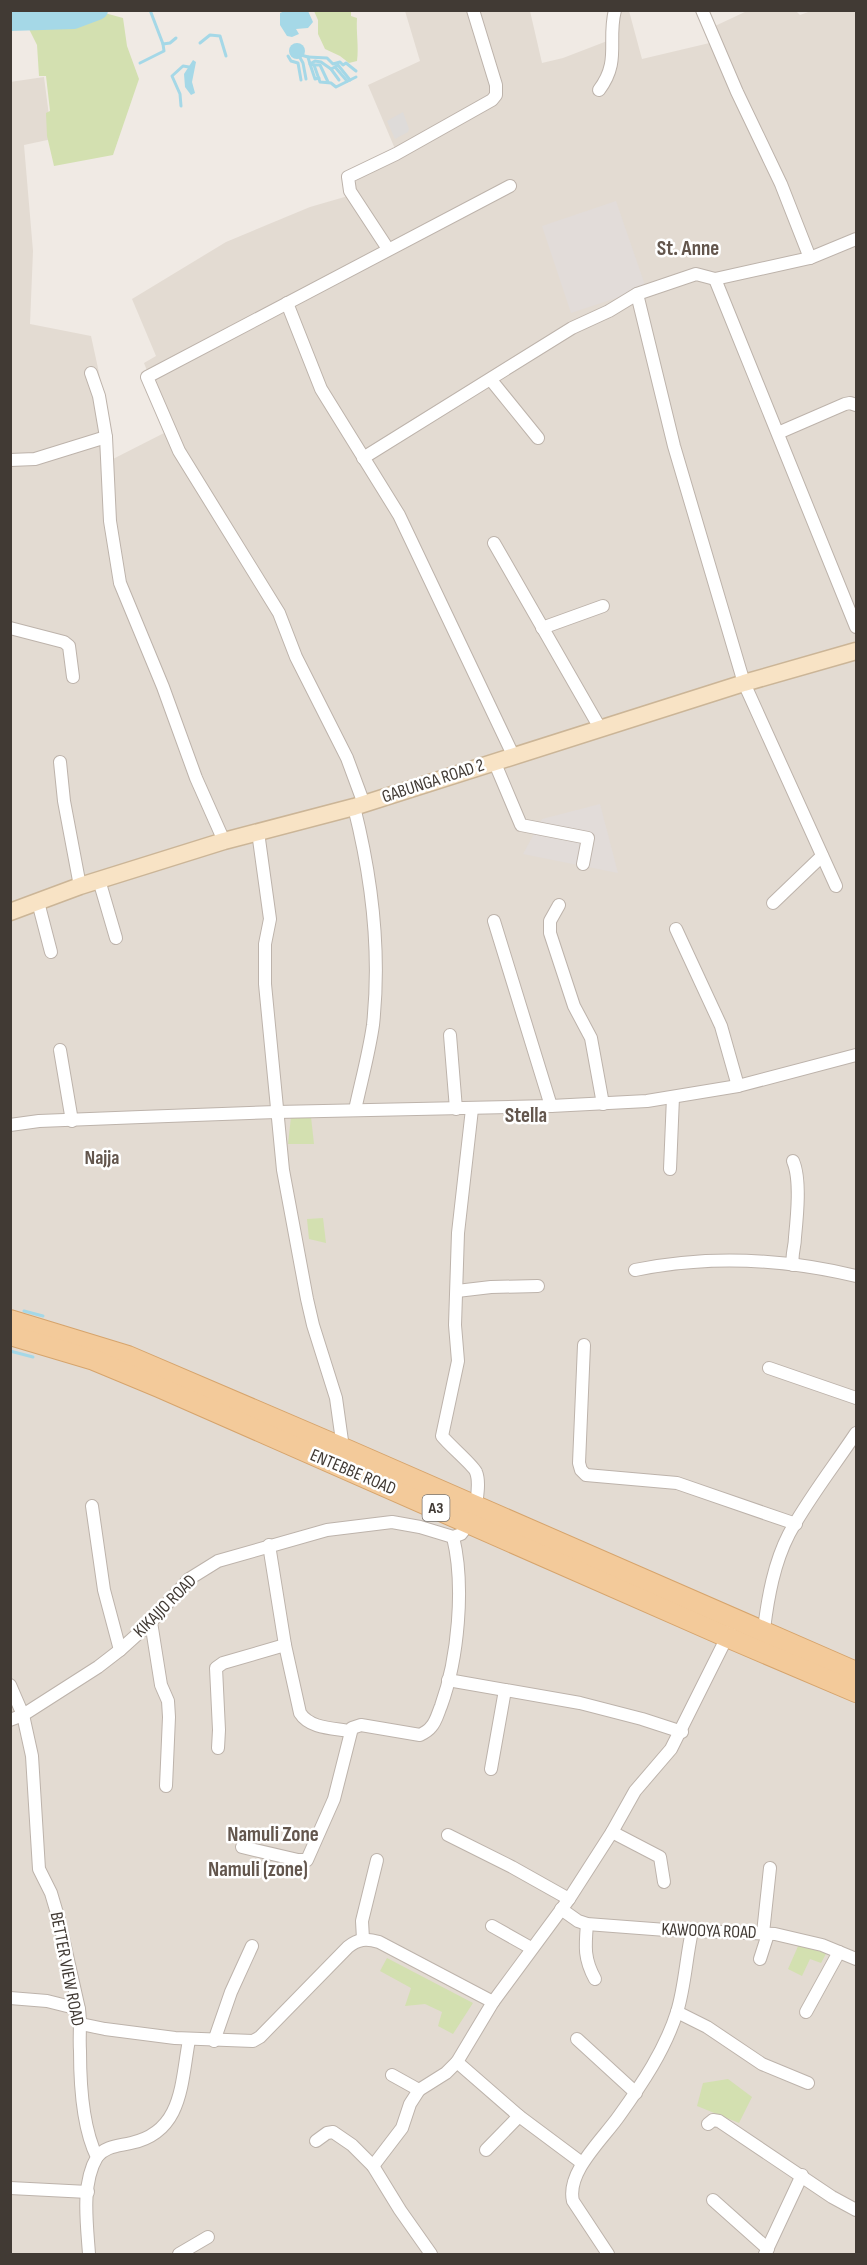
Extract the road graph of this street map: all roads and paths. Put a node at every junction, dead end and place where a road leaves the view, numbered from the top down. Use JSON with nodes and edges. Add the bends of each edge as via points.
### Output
{"nodes":[{"id":1,"x":473,"y":10,"type":"edge"},
{"id":2,"x":615,"y":10,"type":"edge"},
{"id":3,"x":702,"y":10,"type":"edge"},
{"id":4,"x":599,"y":90,"type":"dead end"},
{"id":5,"x":510,"y":186,"type":"dead end"},
{"id":6,"x":856,"y":239,"type":"edge"},
{"id":7,"x":388,"y":249,"type":"junction"},
{"id":8,"x":810,"y":258,"type":"junction"},
{"id":9,"x":715,"y":279,"type":"junction"},
{"id":10,"x":637,"y":294,"type":"junction"},
{"id":11,"x":287,"y":303,"type":"junction"},
{"id":12,"x":91,"y":373,"type":"dead end"},
{"id":13,"x":491,"y":380,"type":"junction"},
{"id":14,"x":856,"y":405,"type":"edge"},
{"id":15,"x":778,"y":433,"type":"junction"},
{"id":16,"x":106,"y":437,"type":"junction"},
{"id":17,"x":538,"y":438,"type":"dead end"},
{"id":18,"x":363,"y":458,"type":"junction"},
{"id":19,"x":10,"y":460,"type":"edge"},
{"id":20,"x":495,"y":543,"type":"dead end"},
{"id":21,"x":603,"y":606,"type":"dead end"},
{"id":22,"x":856,"y":627,"type":"edge"},
{"id":23,"x":10,"y":628,"type":"edge"},
{"id":24,"x":542,"y":628,"type":"junction"},
{"id":25,"x":856,"y":651,"type":"edge"},
{"id":26,"x":73,"y":677,"type":"dead end"},
{"id":27,"x":744,"y":682,"type":"junction"},
{"id":28,"x":600,"y":728,"type":"junction"},
{"id":29,"x":513,"y":755,"type":"junction"},
{"id":30,"x":494,"y":761,"type":"junction"},
{"id":31,"x":60,"y":762,"type":"dead end"},
{"id":32,"x":359,"y":805,"type":"junction"},
{"id":33,"x":258,"y":832,"type":"junction"},
{"id":34,"x":224,"y":841,"type":"junction"},
{"id":35,"x":822,"y":856,"type":"junction"},
{"id":36,"x":583,"y":864,"type":"dead end"},
{"id":37,"x":99,"y":880,"type":"junction"},
{"id":38,"x":80,"y":886,"type":"junction"},
{"id":39,"x":836,"y":886,"type":"dead end"},
{"id":40,"x":38,"y":902,"type":"junction"},
{"id":41,"x":772,"y":903,"type":"dead end"},
{"id":42,"x":559,"y":905,"type":"dead end"},
{"id":43,"x":10,"y":912,"type":"edge"},
{"id":44,"x":494,"y":921,"type":"dead end"},
{"id":45,"x":676,"y":929,"type":"dead end"},
{"id":46,"x":116,"y":938,"type":"dead end"},
{"id":47,"x":51,"y":952,"type":"dead end"},
{"id":48,"x":450,"y":1035,"type":"dead end"},
{"id":49,"x":60,"y":1050,"type":"dead end"},
{"id":50,"x":856,"y":1055,"type":"edge"},
{"id":51,"x":738,"y":1086,"type":"junction"},
{"id":52,"x":673,"y":1097,"type":"junction"},
{"id":53,"x":603,"y":1104,"type":"junction"},
{"id":54,"x":551,"y":1106,"type":"junction"},
{"id":55,"x":456,"y":1109,"type":"junction"},
{"id":56,"x":472,"y":1109,"type":"junction"},
{"id":57,"x":355,"y":1110,"type":"junction"},
{"id":58,"x":277,"y":1112,"type":"junction"},
{"id":59,"x":72,"y":1121,"type":"junction"},
{"id":60,"x":10,"y":1125,"type":"edge"},
{"id":61,"x":793,"y":1161,"type":"dead end"},
{"id":62,"x":670,"y":1169,"type":"dead end"},
{"id":63,"x":793,"y":1265,"type":"junction"},
{"id":64,"x":635,"y":1270,"type":"dead end"},
{"id":65,"x":856,"y":1276,"type":"edge"},
{"id":66,"x":538,"y":1286,"type":"dead end"},
{"id":67,"x":457,"y":1291,"type":"junction"},
{"id":68,"x":13,"y":1324,"type":"edge"},
{"id":69,"x":584,"y":1345,"type":"dead end"},
{"id":70,"x":769,"y":1368,"type":"dead end"},
{"id":71,"x":856,"y":1398,"type":"edge"},
{"id":72,"x":856,"y":1433,"type":"edge"},
{"id":73,"x":343,"y":1448,"type":"junction"},
{"id":74,"x":92,"y":1506,"type":"dead end"},
{"id":75,"x":473,"y":1514,"type":"junction"},
{"id":76,"x":796,"y":1524,"type":"junction"},
{"id":77,"x":448,"y":1535,"type":"junction"},
{"id":78,"x":269,"y":1545,"type":"junction"},
{"id":79,"x":151,"y":1622,"type":"junction"},
{"id":80,"x":731,"y":1629,"type":"junction"},
{"id":81,"x":769,"y":1634,"type":"junction"},
{"id":82,"x":285,"y":1645,"type":"junction"},
{"id":83,"x":120,"y":1650,"type":"junction"},
{"id":84,"x":762,"y":1653,"type":"junction"},
{"id":85,"x":856,"y":1672,"type":"edge"},
{"id":86,"x":448,"y":1680,"type":"junction"},
{"id":87,"x":10,"y":1686,"type":"edge"},
{"id":88,"x":505,"y":1690,"type":"junction"},
{"id":89,"x":856,"y":1692,"type":"edge"},
{"id":90,"x":23,"y":1715,"type":"junction"},
{"id":91,"x":10,"y":1720,"type":"edge"},
{"id":92,"x":350,"y":1731,"type":"junction"},
{"id":93,"x":681,"y":1732,"type":"junction"},
{"id":94,"x":218,"y":1749,"type":"dead end"},
{"id":95,"x":491,"y":1769,"type":"dead end"},
{"id":96,"x":166,"y":1786,"type":"dead end"},
{"id":97,"x":612,"y":1832,"type":"junction"},
{"id":98,"x":448,"y":1835,"type":"dead end"},
{"id":99,"x":242,"y":1847,"type":"dead end"},
{"id":100,"x":377,"y":1860,"type":"dead end"},
{"id":101,"x":770,"y":1868,"type":"dead end"},
{"id":102,"x":664,"y":1882,"type":"dead end"},
{"id":103,"x":569,"y":1899,"type":"junction"},
{"id":104,"x":561,"y":1909,"type":"junction"},
{"id":105,"x":587,"y":1924,"type":"junction"},
{"id":106,"x":492,"y":1926,"type":"dead end"},
{"id":107,"x":692,"y":1931,"type":"junction"},
{"id":108,"x":766,"y":1933,"type":"junction"},
{"id":109,"x":363,"y":1940,"type":"junction"},
{"id":110,"x":252,"y":1946,"type":"dead end"},
{"id":111,"x":531,"y":1948,"type":"junction"},
{"id":112,"x":839,"y":1952,"type":"junction"},
{"id":113,"x":760,"y":1959,"type":"dead end"},
{"id":114,"x":856,"y":1959,"type":"edge"},
{"id":115,"x":595,"y":1979,"type":"dead end"},
{"id":116,"x":10,"y":1998,"type":"edge"},
{"id":117,"x":493,"y":2002,"type":"junction"},
{"id":118,"x":79,"y":2009,"type":"junction"},
{"id":119,"x":677,"y":2012,"type":"junction"},
{"id":120,"x":806,"y":2012,"type":"dead end"},
{"id":121,"x":81,"y":2024,"type":"junction"},
{"id":122,"x":578,"y":2039,"type":"dead end"},
{"id":123,"x":189,"y":2040,"type":"junction"},
{"id":124,"x":214,"y":2041,"type":"junction"},
{"id":125,"x":457,"y":2062,"type":"junction"},
{"id":126,"x":392,"y":2075,"type":"dead end"},
{"id":127,"x":808,"y":2083,"type":"dead end"},
{"id":128,"x":419,"y":2090,"type":"junction"},
{"id":129,"x":636,"y":2092,"type":"junction"},
{"id":130,"x":519,"y":2116,"type":"junction"},
{"id":131,"x":708,"y":2124,"type":"dead end"},
{"id":132,"x":316,"y":2141,"type":"dead end"},
{"id":133,"x":486,"y":2150,"type":"dead end"},
{"id":134,"x":98,"y":2157,"type":"junction"},
{"id":135,"x":582,"y":2163,"type":"junction"},
{"id":136,"x":373,"y":2166,"type":"junction"},
{"id":137,"x":802,"y":2175,"type":"junction"},
{"id":138,"x":10,"y":2188,"type":"edge"},
{"id":139,"x":88,"y":2192,"type":"junction"},
{"id":140,"x":714,"y":2200,"type":"dead end"},
{"id":141,"x":855,"y":2206,"type":"edge"},
{"id":142,"x":208,"y":2237,"type":"dead end"},
{"id":143,"x":767,"y":2252,"type":"edge"},
{"id":144,"x":89,"y":2254,"type":"edge"},
{"id":145,"x":179,"y":2254,"type":"edge"},
{"id":146,"x":431,"y":2254,"type":"edge"},
{"id":147,"x":608,"y":2254,"type":"edge"}],
"edges":[{"from":1,"to":7,"type":"street","via":[[496,95],[396,154],[348,177],[350,191]]},
{"from":2,"to":4,"type":"street","via":[[611,68]]},
{"from":3,"to":8,"type":"street"},
{"from":5,"to":7,"type":"street"},
{"from":6,"to":8,"type":"street"},
{"from":7,"to":11,"type":"street"},
{"from":8,"to":9,"type":"street"},
{"from":9,"to":10,"type":"street","via":[[696,274]]},
{"from":9,"to":15,"type":"street"},
{"from":10,"to":13,"type":"street","via":[[572,328]]},
{"from":10,"to":27,"type":"street","via":[[674,446]]},
{"from":11,"to":18,"type":"street","via":[[321,389]]},
{"from":11,"to":32,"type":"street","via":[[147,377],[179,451],[279,613],[296,657],[347,758]]},
{"from":12,"to":16,"type":"street"},
{"from":13,"to":17,"type":"street"},
{"from":13,"to":18,"type":"street"},
{"from":14,"to":15,"type":"street","via":[[845,404]]},
{"from":15,"to":22,"type":"street"},
{"from":16,"to":19,"type":"street","via":[[35,459]]},
{"from":16,"to":34,"type":"street","via":[[110,521],[120,583]]},
{"from":18,"to":29,"type":"street","via":[[399,516]]},
{"from":20,"to":24,"type":"street"},
{"from":21,"to":24,"type":"street"},
{"from":23,"to":26,"type":"street","via":[[64,642],[69,646]]},
{"from":24,"to":28,"type":"street"},
{"from":25,"to":27,"type":"street","name":"GABUNGA ROAD 2"},
{"from":27,"to":28,"type":"street","name":"GABUNGA ROAD 2"},
{"from":27,"to":35,"type":"street"},
{"from":28,"to":29,"type":"street","name":"GABUNGA ROAD 2"},
{"from":29,"to":30,"type":"street","name":"GABUNGA ROAD 2"},
{"from":30,"to":32,"type":"street","name":"GABUNGA ROAD 2"},
{"from":30,"to":36,"type":"street","via":[[521,825],[588,838]]},
{"from":31,"to":38,"type":"street"},
{"from":32,"to":33,"type":"street","name":"GABUNGA ROAD 2"},
{"from":32,"to":57,"type":"street","via":[[374,915],[375,965],[372,1025]]},
{"from":33,"to":34,"type":"street","name":"GABUNGA ROAD 2"},
{"from":33,"to":58,"type":"street","via":[[270,919],[265,944],[265,984]]},
{"from":34,"to":37,"type":"street","name":"GABUNGA ROAD 2"},
{"from":35,"to":39,"type":"street"},
{"from":35,"to":41,"type":"street"},
{"from":37,"to":38,"type":"street","name":"GABUNGA ROAD 2"},
{"from":37,"to":46,"type":"street"},
{"from":38,"to":40,"type":"street","name":"GABUNGA ROAD 2"},
{"from":40,"to":43,"type":"street","name":"GABUNGA ROAD 2"},
{"from":40,"to":47,"type":"street"},
{"from":42,"to":53,"type":"street","via":[[549,921],[550,933],[574,1006],[591,1038]]},
{"from":44,"to":54,"type":"street"},
{"from":45,"to":51,"type":"street","via":[[721,1026]]},
{"from":48,"to":55,"type":"street"},
{"from":49,"to":59,"type":"street"},
{"from":50,"to":51,"type":"street"},
{"from":51,"to":52,"type":"street"},
{"from":52,"to":53,"type":"street"},
{"from":52,"to":62,"type":"street"},
{"from":53,"to":54,"type":"street"},
{"from":54,"to":56,"type":"street"},
{"from":55,"to":56,"type":"street"},
{"from":55,"to":57,"type":"street"},
{"from":56,"to":67,"type":"street","via":[[458,1233]]},
{"from":57,"to":58,"type":"street"},
{"from":58,"to":59,"type":"street"},
{"from":58,"to":73,"type":"street","via":[[283,1170],[313,1325],[336,1398]]},
{"from":59,"to":60,"type":"street"},
{"from":61,"to":63,"type":"street","via":[[797,1189]]},
{"from":63,"to":64,"type":"street","via":[[736,1260],[668,1263]]},
{"from":63,"to":65,"type":"street"},
{"from":66,"to":67,"type":"street"},
{"from":67,"to":75,"type":"street","via":[[458,1360],[442,1436],[475,1469],[478,1480]]},
{"from":68,"to":73,"type":"main road","name":"ENTEBBE ROAD","number":"A3","via":[[128,1356]]},
{"from":68,"to":75,"type":"main road","name":"ENTEBBE ROAD","number":"A3"},
{"from":69,"to":76,"type":"street","via":[[579,1463],[586,1475],[676,1483]]},
{"from":70,"to":71,"type":"street"},
{"from":72,"to":76,"type":"street"},
{"from":73,"to":75,"type":"main road","name":"ENTEBBE ROAD","number":"A3"},
{"from":74,"to":83,"type":"street","via":[[104,1590]]},
{"from":75,"to":77,"type":"street","via":[[461,1534]]},
{"from":75,"to":80,"type":"main road","name":"ENTEBBE ROAD","number":"A3"},
{"from":76,"to":81,"type":"street","via":[[772,1581],[764,1629]]},
{"from":77,"to":78,"type":"street","name":"KIKAJJO ROAD","via":[[379,1522]]},
{"from":77,"to":86,"type":"street","via":[[458,1557],[459,1576],[455,1652]]},
{"from":78,"to":79,"type":"street","name":"KIKAJJO ROAD","via":[[218,1561],[194,1574]]},
{"from":78,"to":82,"type":"street"},
{"from":79,"to":83,"type":"street","name":"KIKAJJO ROAD"},
{"from":79,"to":96,"type":"street","via":[[170,1717]]},
{"from":80,"to":81,"type":"main road","name":"ENTEBBE ROAD","number":"A3"},
{"from":80,"to":84,"type":"main road","name":"ENTEBBE ROAD","number":"A3"},
{"from":80,"to":93,"type":"street"},
{"from":81,"to":84,"type":"street"},
{"from":81,"to":85,"type":"main road","name":"ENTEBBE ROAD","number":"A3"},
{"from":82,"to":92,"type":"street","via":[[302,1717],[313,1725]]},
{"from":82,"to":94,"type":"street","via":[[216,1668]]},
{"from":83,"to":90,"type":"street","name":"KIKAJJO ROAD"},
{"from":84,"to":89,"type":"main road","name":"ENTEBBE ROAD","number":"A3"},
{"from":86,"to":88,"type":"street"},
{"from":86,"to":92,"type":"street","via":[[433,1725],[420,1735],[361,1725]]},
{"from":87,"to":90,"type":"street","name":"BETTER VIEW ROAD"},
{"from":88,"to":93,"type":"street","via":[[580,1702]]},
{"from":88,"to":95,"type":"street"},
{"from":90,"to":91,"type":"street","name":"KIKAJJO ROAD"},
{"from":90,"to":118,"type":"street","name":"BETTER VIEW ROAD","via":[[32,1756],[39,1869],[51,1893]]},
{"from":92,"to":99,"type":"street","via":[[334,1799],[310,1857],[298,1860]]},
{"from":93,"to":97,"type":"street","via":[[635,1791]]},
{"from":97,"to":102,"type":"street","via":[[660,1857]]},
{"from":97,"to":103,"type":"street"},
{"from":98,"to":103,"type":"street"},
{"from":100,"to":109,"type":"street","via":[[362,1922]]},
{"from":101,"to":108,"type":"street"},
{"from":103,"to":104,"type":"street"},
{"from":104,"to":105,"type":"street","name":"KAWOOYA ROAD"},
{"from":104,"to":111,"type":"street"},
{"from":105,"to":107,"type":"street","name":"KAWOOYA ROAD"},
{"from":105,"to":115,"type":"street","via":[[585,1953]]},
{"from":106,"to":111,"type":"street"},
{"from":107,"to":108,"type":"street","name":"KAWOOYA ROAD"},
{"from":107,"to":119,"type":"street"},
{"from":108,"to":112,"type":"street","name":"KAWOOYA ROAD"},
{"from":108,"to":113,"type":"street"},
{"from":109,"to":117,"type":"street","via":[[379,1942]]},
{"from":109,"to":124,"type":"street","via":[[348,1947],[260,2037],[249,2043]]},
{"from":110,"to":124,"type":"street"},
{"from":111,"to":117,"type":"street"},
{"from":112,"to":114,"type":"street","name":"KAWOOYA ROAD"},
{"from":112,"to":120,"type":"street"},
{"from":116,"to":118,"type":"street"},
{"from":117,"to":125,"type":"street"},
{"from":118,"to":121,"type":"street","name":"BETTER VIEW ROAD"},
{"from":119,"to":127,"type":"street","via":[[762,2064]]},
{"from":119,"to":129,"type":"street"},
{"from":121,"to":123,"type":"street"},
{"from":121,"to":134,"type":"street","name":"BETTER VIEW ROAD","via":[[84,2106],[89,2140]]},
{"from":122,"to":129,"type":"street"},
{"from":123,"to":124,"type":"street"},
{"from":123,"to":134,"type":"street","via":[[174,2113],[166,2125],[141,2141],[106,2149]]},
{"from":125,"to":128,"type":"street"},
{"from":125,"to":130,"type":"street"},
{"from":126,"to":128,"type":"street"},
{"from":128,"to":136,"type":"street","via":[[402,2128]]},
{"from":129,"to":135,"type":"street"},
{"from":130,"to":133,"type":"street"},
{"from":130,"to":135,"type":"street"},
{"from":131,"to":137,"type":"street","via":[[719,2121]]},
{"from":132,"to":136,"type":"street","via":[[333,2132]]},
{"from":134,"to":139,"type":"street"},
{"from":135,"to":147,"type":"street","via":[[572,2187],[573,2201]]},
{"from":136,"to":146,"type":"street"},
{"from":137,"to":141,"type":"street","via":[[832,2197]]},
{"from":137,"to":143,"type":"street"},
{"from":138,"to":139,"type":"street"},
{"from":139,"to":144,"type":"street"},
{"from":140,"to":143,"type":"street"},
{"from":142,"to":145,"type":"street"}]}
